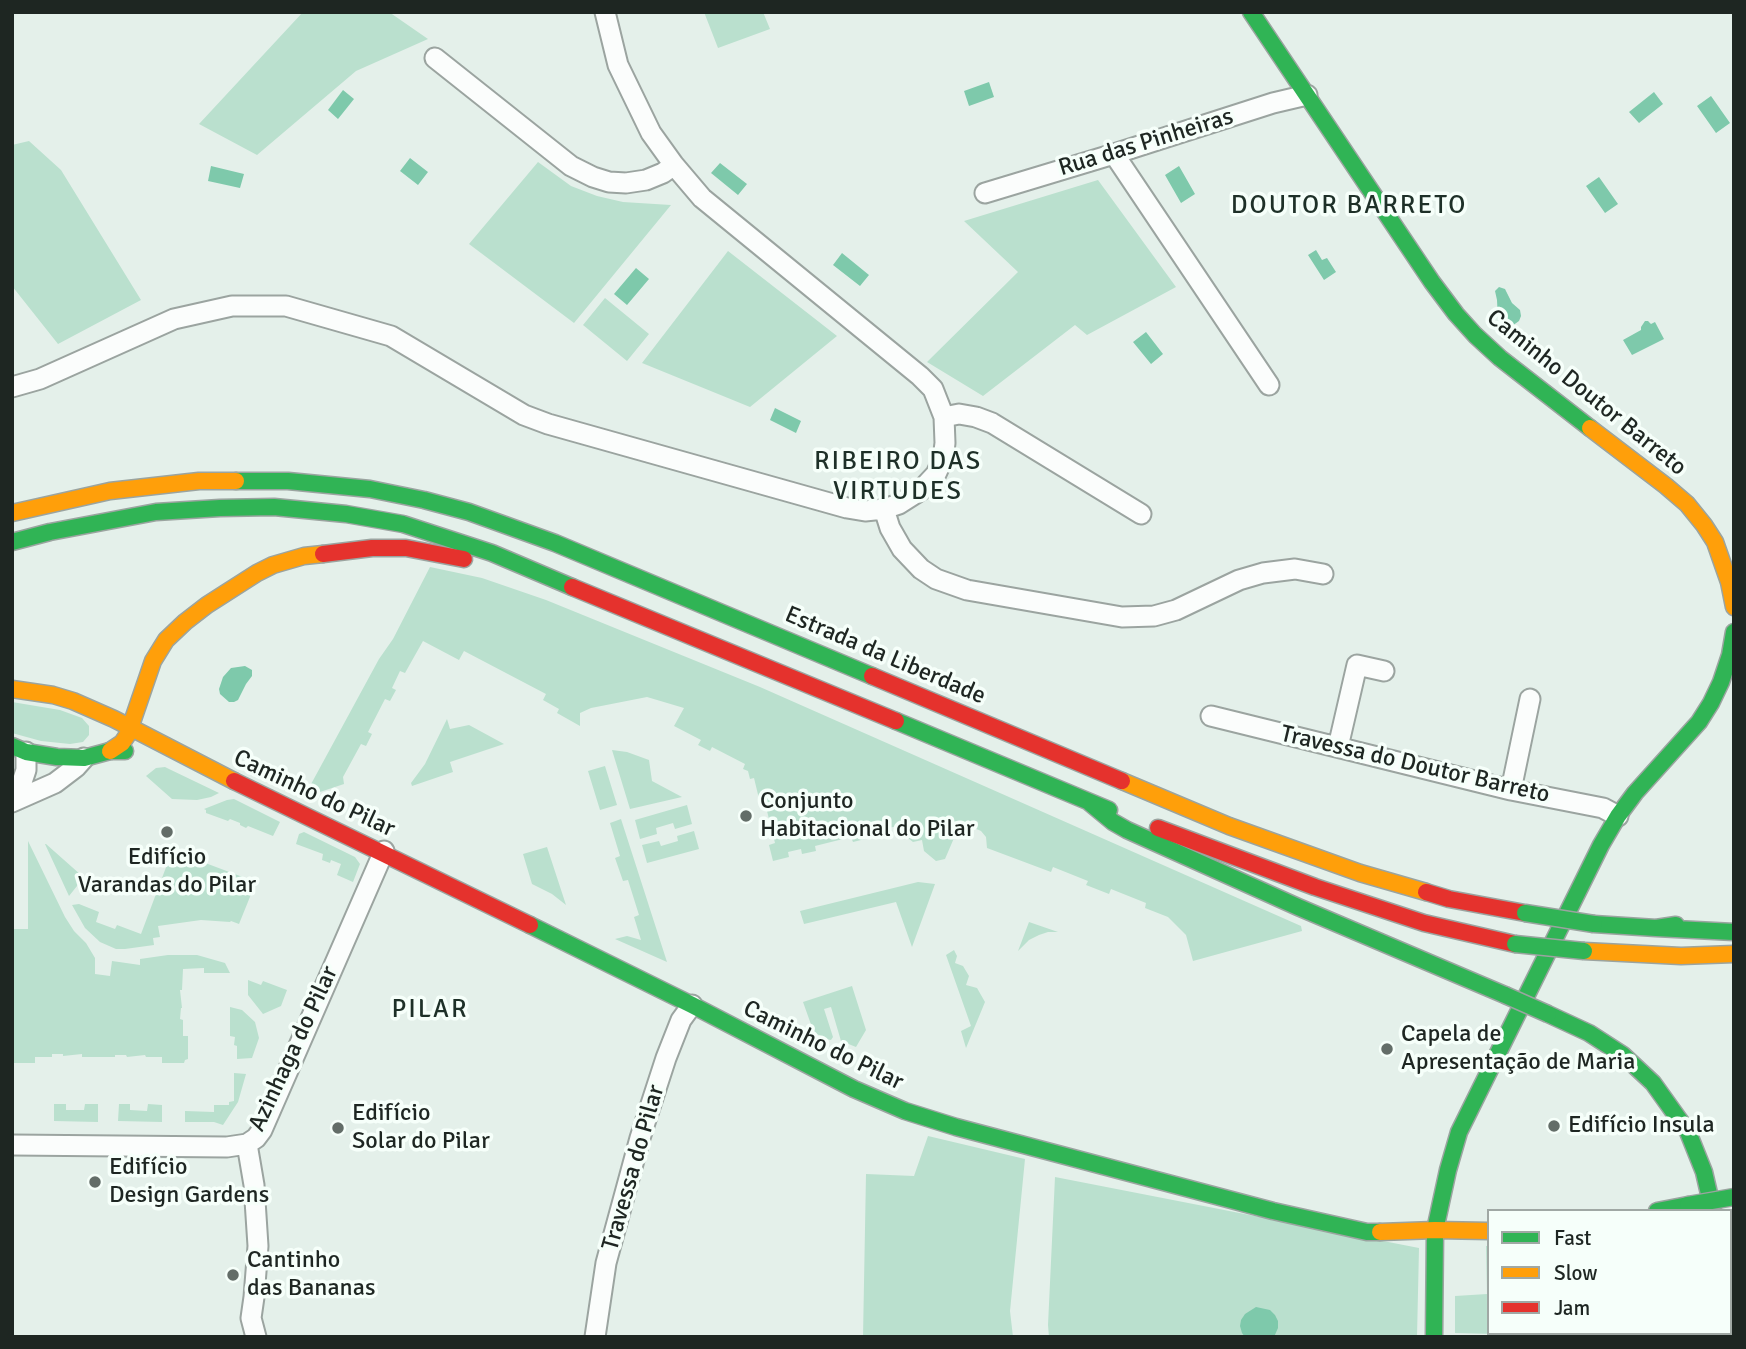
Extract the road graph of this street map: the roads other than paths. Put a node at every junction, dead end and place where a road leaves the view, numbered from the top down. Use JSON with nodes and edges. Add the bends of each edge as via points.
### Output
{"nodes":[{"id":1,"x":605,"y":12,"type":"edge"},
{"id":2,"x":1251,"y":12,"type":"edge"},
{"id":3,"x":435,"y":58,"type":"dead end"},
{"id":4,"x":1307,"y":95,"type":"junction"},
{"id":5,"x":1114,"y":154,"type":"junction"},
{"id":6,"x":674,"y":164,"type":"junction"},
{"id":7,"x":985,"y":193,"type":"dead end"},
{"id":8,"x":1269,"y":385,"type":"dead end"},
{"id":9,"x":12,"y":387,"type":"edge"},
{"id":10,"x":944,"y":417,"type":"junction"},
{"id":11,"x":884,"y":509,"type":"junction"},
{"id":12,"x":12,"y":513,"type":"edge"},
{"id":13,"x":1141,"y":514,"type":"dead end"},
{"id":14,"x":12,"y":542,"type":"edge"},
{"id":15,"x":1322,"y":574,"type":"dead end"},
{"id":16,"x":549,"y":576,"type":"junction"},
{"id":17,"x":1733,"y":603,"type":"edge"},
{"id":18,"x":1734,"y":632,"type":"edge"},
{"id":19,"x":1384,"y":671,"type":"dead end"},
{"id":20,"x":12,"y":689,"type":"edge"},
{"id":21,"x":1530,"y":699,"type":"dead end"},
{"id":22,"x":93,"y":710,"type":"junction"},
{"id":23,"x":1211,"y":716,"type":"dead end"},
{"id":24,"x":131,"y":728,"type":"junction"},
{"id":25,"x":1338,"y":747,"type":"junction"},
{"id":26,"x":19,"y":749,"type":"edge"},
{"id":27,"x":110,"y":751,"type":"junction"},
{"id":28,"x":183,"y":755,"type":"junction"},
{"id":29,"x":84,"y":758,"type":"junction"},
{"id":30,"x":1511,"y":790,"type":"junction"},
{"id":31,"x":12,"y":799,"type":"edge"},
{"id":32,"x":1090,"y":803,"type":"junction"},
{"id":33,"x":1618,"y":816,"type":"junction"},
{"id":34,"x":384,"y":852,"type":"junction"},
{"id":35,"x":1734,"y":917,"type":"edge"},
{"id":36,"x":1656,"y":928,"type":"junction"},
{"id":37,"x":1734,"y":932,"type":"edge"},
{"id":38,"x":1734,"y":954,"type":"edge"},
{"id":39,"x":692,"y":1005,"type":"junction"},
{"id":40,"x":247,"y":1144,"type":"junction"},
{"id":41,"x":12,"y":1145,"type":"edge"},
{"id":42,"x":1734,"y":1197,"type":"edge"},
{"id":43,"x":1667,"y":1209,"type":"edge"},
{"id":44,"x":1713,"y":1209,"type":"edge"},
{"id":45,"x":1435,"y":1230,"type":"junction"},
{"id":46,"x":1487,"y":1231,"type":"edge"},
{"id":47,"x":256,"y":1337,"type":"edge"},
{"id":48,"x":595,"y":1337,"type":"edge"},
{"id":49,"x":1434,"y":1337,"type":"edge"}],
"edges":[{"from":1,"to":6,"type":"street","via":[[618,65],[651,133]]},
{"from":2,"to":4,"type":"main road","name":"Caminho Doutor Barreto"},
{"from":3,"to":6,"type":"street","via":[[571,166],[593,177],[617,182],[646,180]]},
{"from":4,"to":5,"type":"street","name":"Rua das Pinheiras"},
{"from":4,"to":17,"type":"main road","name":"Caminho Doutor Barreto","via":[[1432,282],[1475,335],[1687,504],[1715,542]]},
{"from":5,"to":7,"type":"street","name":"Rua das Pinheiras"},
{"from":5,"to":8,"type":"street"},
{"from":6,"to":10,"type":"street","via":[[702,198],[933,388]]},
{"from":9,"to":11,"type":"street","via":[[174,319],[232,306],[286,306],[391,336],[524,415],[548,424],[847,508]]},
{"from":10,"to":11,"type":"street","via":[[943,459],[936,474],[921,490]]},
{"from":10,"to":13,"type":"street","via":[[959,414],[992,423]]},
{"from":11,"to":15,"type":"street","via":[[902,549],[936,579],[967,590],[1122,617],[1176,610],[1263,573],[1295,569]]},
{"from":12,"to":36,"type":"main road","name":"Estrada da Liberdade","bridge":true,"via":[[110,491],[199,481],[301,482],[424,500],[555,543],[1229,826],[1360,873],[1449,899],[1594,924]]},
{"from":14,"to":16,"type":"main road","via":[[156,512],[274,507],[403,524]]},
{"from":16,"to":24,"type":"main road","via":[[407,548],[334,552],[273,565],[213,601],[166,640],[153,661]]},
{"from":16,"to":32,"type":"main road"},
{"from":18,"to":33,"type":"main road","via":[[1711,703]]},
{"from":19,"to":25,"type":"street","via":[[1357,665]]},
{"from":20,"to":22,"type":"main road","name":"Caminho do Pilar","via":[[53,695]]},
{"from":21,"to":30,"type":"street"},
{"from":22,"to":24,"type":"main road","name":"Caminho do Pilar"},
{"from":22,"to":29,"type":"main road","via":[[100,734]]},
{"from":23,"to":25,"type":"street","name":"Travessa do Doutor Barreto"},
{"from":24,"to":27,"type":"main road"},
{"from":24,"to":28,"type":"main road","name":"Caminho do Pilar"},
{"from":25,"to":30,"type":"street","name":"Travessa do Doutor Barreto"},
{"from":26,"to":29,"type":"main road","name":"Caminho do Pilar"},
{"from":26,"to":31,"type":"street","via":[[26,770]]},
{"from":27,"to":28,"type":"main road","name":"Caminho do Pilar"},
{"from":27,"to":29,"type":"main road","name":"Caminho do Pilar"},
{"from":28,"to":34,"type":"main road","name":"Caminho do Pilar"},
{"from":29,"to":31,"type":"street","via":[[55,783]]},
{"from":30,"to":33,"type":"street","name":"Travessa do Doutor Barreto","via":[[1603,808]]},
{"from":32,"to":38,"type":"main road","bridge":true,"via":[[1424,923],[1515,944],[1584,951]]},
{"from":32,"to":44,"type":"main road","bridge":true,"via":[[1127,830],[1548,1014],[1623,1055],[1653,1083],[1688,1132]]},
{"from":33,"to":45,"type":"main road","via":[[1459,1132]]},
{"from":34,"to":39,"type":"main road","name":"Caminho do Pilar"},
{"from":34,"to":40,"type":"street","name":"Azinhaga do Pilar","via":[[262,1130]]},
{"from":35,"to":36,"type":"main road","name":"Estrada da Liberdade"},
{"from":36,"to":37,"type":"main road"},
{"from":39,"to":45,"type":"main road","name":"Caminho do Pilar","via":[[905,1111],[1273,1211],[1367,1232]]},
{"from":39,"to":48,"type":"street","name":"Travessa do Pilar","via":[[666,1058],[640,1138],[606,1263]]},
{"from":40,"to":41,"type":"street"},
{"from":40,"to":47,"type":"street","name":"Azinhaga do Pilar","via":[[258,1247],[251,1318]]},
{"from":42,"to":43,"type":"main road","bridge":true},
{"from":45,"to":46,"type":"main road","name":"Caminho do Pilar"},
{"from":45,"to":49,"type":"main road"}]}
